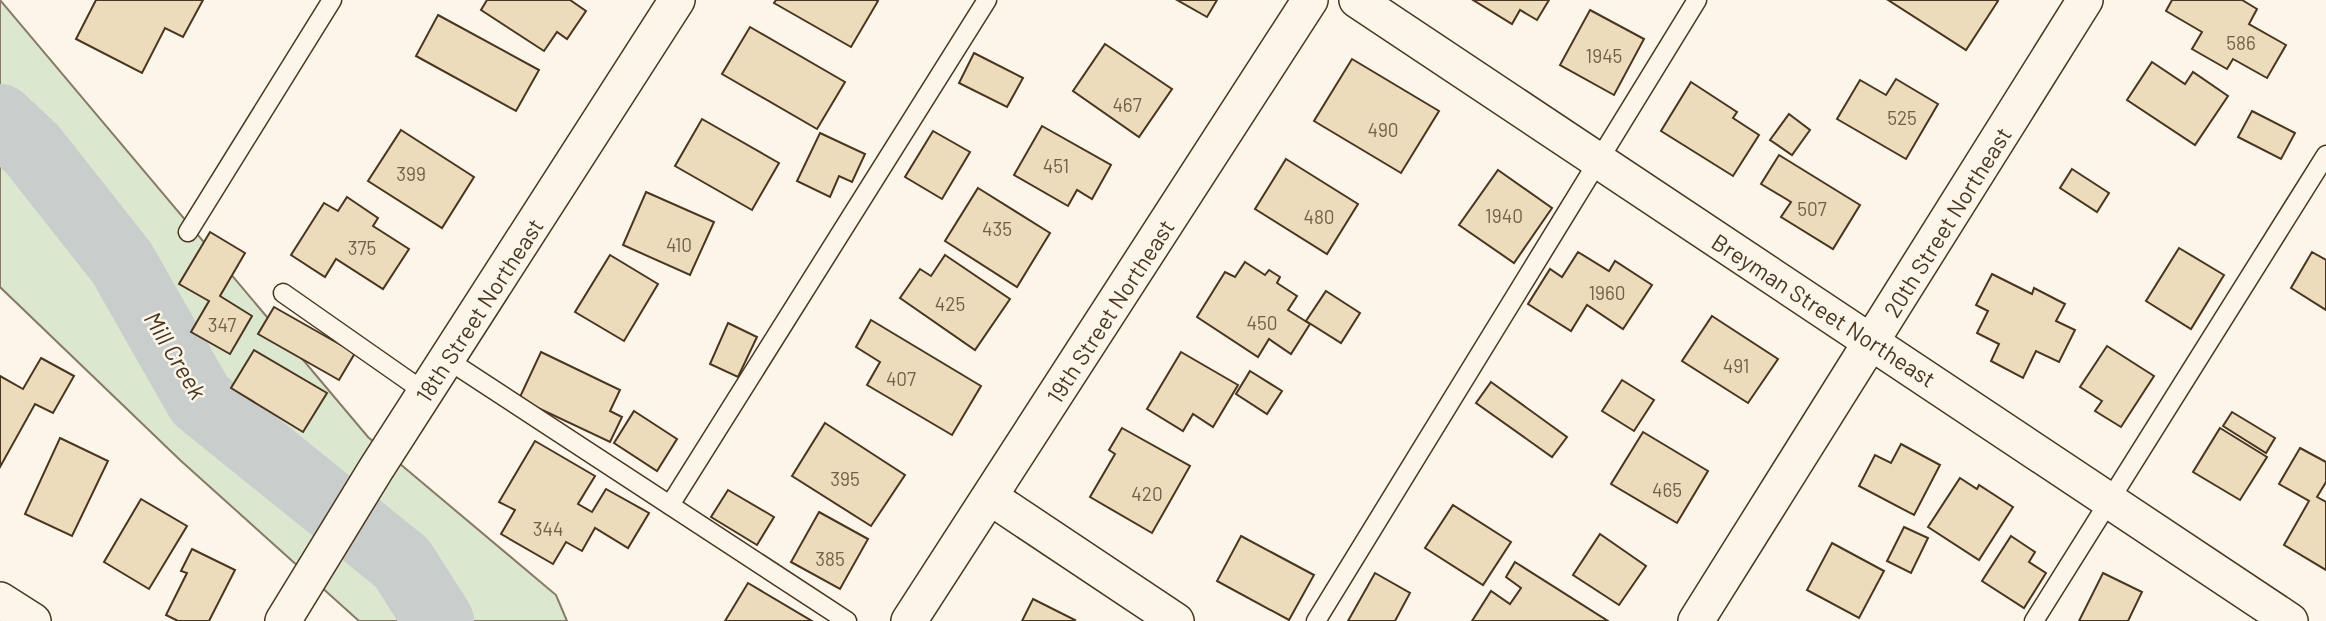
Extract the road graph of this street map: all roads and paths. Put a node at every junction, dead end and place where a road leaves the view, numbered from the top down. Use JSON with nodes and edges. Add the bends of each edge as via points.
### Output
{"nodes":[{"id":1,"x":332,"y":0,"type":"edge"},
{"id":2,"x":677,"y":0,"type":"edge"},
{"id":3,"x":987,"y":0,"type":"edge"},
{"id":4,"x":1310,"y":0,"type":"edge"},
{"id":5,"x":1357,"y":0,"type":"edge"},
{"id":6,"x":1697,"y":0,"type":"edge"},
{"id":7,"x":2085,"y":0,"type":"edge"},
{"id":8,"x":2326,"y":155,"type":"edge"},
{"id":9,"x":1597,"y":162,"type":"junction"},
{"id":10,"x":188,"y":232,"type":"dead end"},
{"id":11,"x":283,"y":293,"type":"dead end"},
{"id":12,"x":1873,"y":341,"type":"junction"},
{"id":13,"x":448,"y":360,"type":"junction"},
{"id":14,"x":426,"y":393,"type":"junction"},
{"id":15,"x":990,"y":497,"type":"junction"},
{"id":16,"x":2109,"y":502,"type":"junction"},
{"id":17,"x":670,"y":505,"type":"junction"},
{"id":18,"x":0,"y":600,"type":"edge"},
{"id":19,"x":33,"y":621,"type":"edge"},
{"id":20,"x":283,"y":621,"type":"edge"},
{"id":21,"x":847,"y":621,"type":"edge"},
{"id":22,"x":909,"y":621,"type":"edge"},
{"id":23,"x":1176,"y":621,"type":"edge"},
{"id":24,"x":1316,"y":621,"type":"edge"},
{"id":25,"x":1696,"y":621,"type":"edge"},
{"id":26,"x":2034,"y":621,"type":"edge"},
{"id":27,"x":2290,"y":621,"type":"edge"}],
"edges":[{"from":1,"to":10,"type":"lane"},
{"from":2,"to":13,"type":"street","name":"18th Street Northeast"},
{"from":3,"to":17,"type":"lane"},
{"from":4,"to":15,"type":"street","name":"19th Street Northeast"},
{"from":5,"to":9,"type":"street","name":"Breyman Street Northeast"},
{"from":6,"to":9,"type":"lane"},
{"from":7,"to":12,"type":"street","name":"20th Street Northeast"},
{"from":8,"to":16,"type":"lane"},
{"from":9,"to":12,"type":"street","name":"Breyman Street Northeast"},
{"from":9,"to":24,"type":"lane"},
{"from":11,"to":14,"type":"lane"},
{"from":12,"to":16,"type":"street","name":"Breyman Street Northeast"},
{"from":12,"to":25,"type":"street","name":"20th Street Northeast"},
{"from":13,"to":14,"type":"street","name":"18th Street Northeast"},
{"from":13,"to":17,"type":"lane"},
{"from":14,"to":20,"type":"street","name":"18th Street Northeast"},
{"from":15,"to":22,"type":"street","name":"19th Street Northeast"},
{"from":15,"to":23,"type":"street"},
{"from":16,"to":26,"type":"lane"},
{"from":16,"to":27,"type":"street","name":"Breyman Street Northeast"},
{"from":17,"to":21,"type":"lane"},
{"from":18,"to":19,"type":"street"}]}
